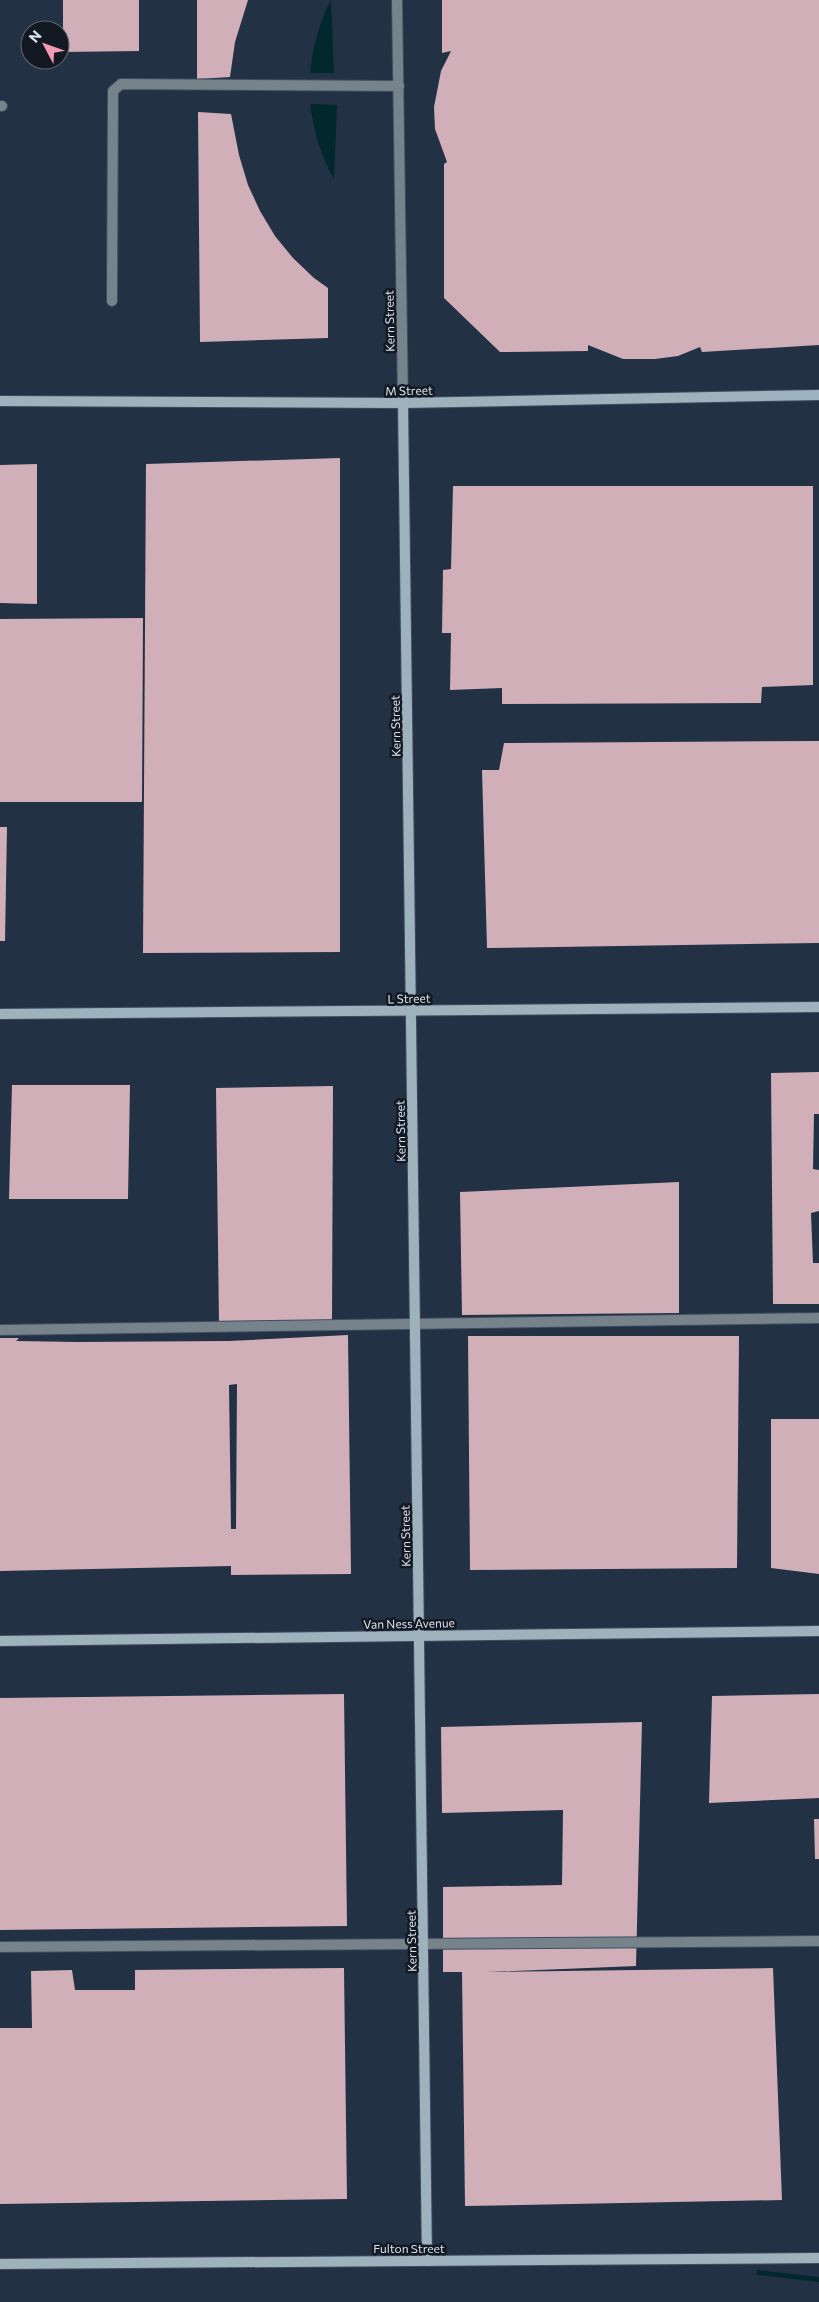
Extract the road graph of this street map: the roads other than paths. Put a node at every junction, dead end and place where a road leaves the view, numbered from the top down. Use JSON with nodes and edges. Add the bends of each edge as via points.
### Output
{"nodes":[{"id":1,"x":398,"y":0,"type":"edge"},
{"id":2,"x":398,"y":86,"type":"junction"},
{"id":3,"x":112,"y":301,"type":"dead end"},
{"id":4,"x":819,"y":395,"type":"edge"},
{"id":5,"x":0,"y":401,"type":"edge"},
{"id":6,"x":403,"y":403,"type":"junction"},
{"id":7,"x":819,"y":1007,"type":"edge"},
{"id":8,"x":411,"y":1011,"type":"junction"},
{"id":9,"x":0,"y":1014,"type":"edge"},
{"id":10,"x":819,"y":1318,"type":"edge"},
{"id":11,"x":415,"y":1323,"type":"junction"},
{"id":12,"x":0,"y":1330,"type":"edge"},
{"id":13,"x":819,"y":1631,"type":"edge"},
{"id":14,"x":419,"y":1636,"type":"junction"},
{"id":15,"x":0,"y":1641,"type":"edge"},
{"id":16,"x":819,"y":1941,"type":"edge"},
{"id":17,"x":423,"y":1944,"type":"junction"},
{"id":18,"x":0,"y":1947,"type":"edge"},
{"id":19,"x":819,"y":2258,"type":"edge"},
{"id":20,"x":427,"y":2261,"type":"junction"},
{"id":21,"x":0,"y":2264,"type":"edge"}],
"edges":[{"from":1,"to":2,"type":"street","name":"Kern Street"},
{"from":2,"to":3,"type":"street","via":[[121,84],[113,91]]},
{"from":2,"to":6,"type":"street","name":"Kern Street"},
{"from":4,"to":6,"type":"street","name":"M Street"},
{"from":5,"to":6,"type":"street","name":"M Street"},
{"from":6,"to":8,"type":"street","name":"Kern Street"},
{"from":7,"to":8,"type":"street","name":"L Street"},
{"from":8,"to":9,"type":"street","name":"L Street"},
{"from":8,"to":11,"type":"street","name":"Kern Street"},
{"from":10,"to":11,"type":"street"},
{"from":11,"to":12,"type":"street"},
{"from":11,"to":14,"type":"street","name":"Kern Street"},
{"from":13,"to":14,"type":"street","name":"Van Ness Avenue"},
{"from":14,"to":15,"type":"street","name":"Van Ness Avenue"},
{"from":14,"to":17,"type":"street","name":"Kern Street"},
{"from":16,"to":17,"type":"street"},
{"from":17,"to":18,"type":"street"},
{"from":17,"to":20,"type":"street","name":"Kern Street"},
{"from":19,"to":20,"type":"street","name":"Fulton Street"},
{"from":20,"to":21,"type":"street","name":"Fulton Street"}]}
